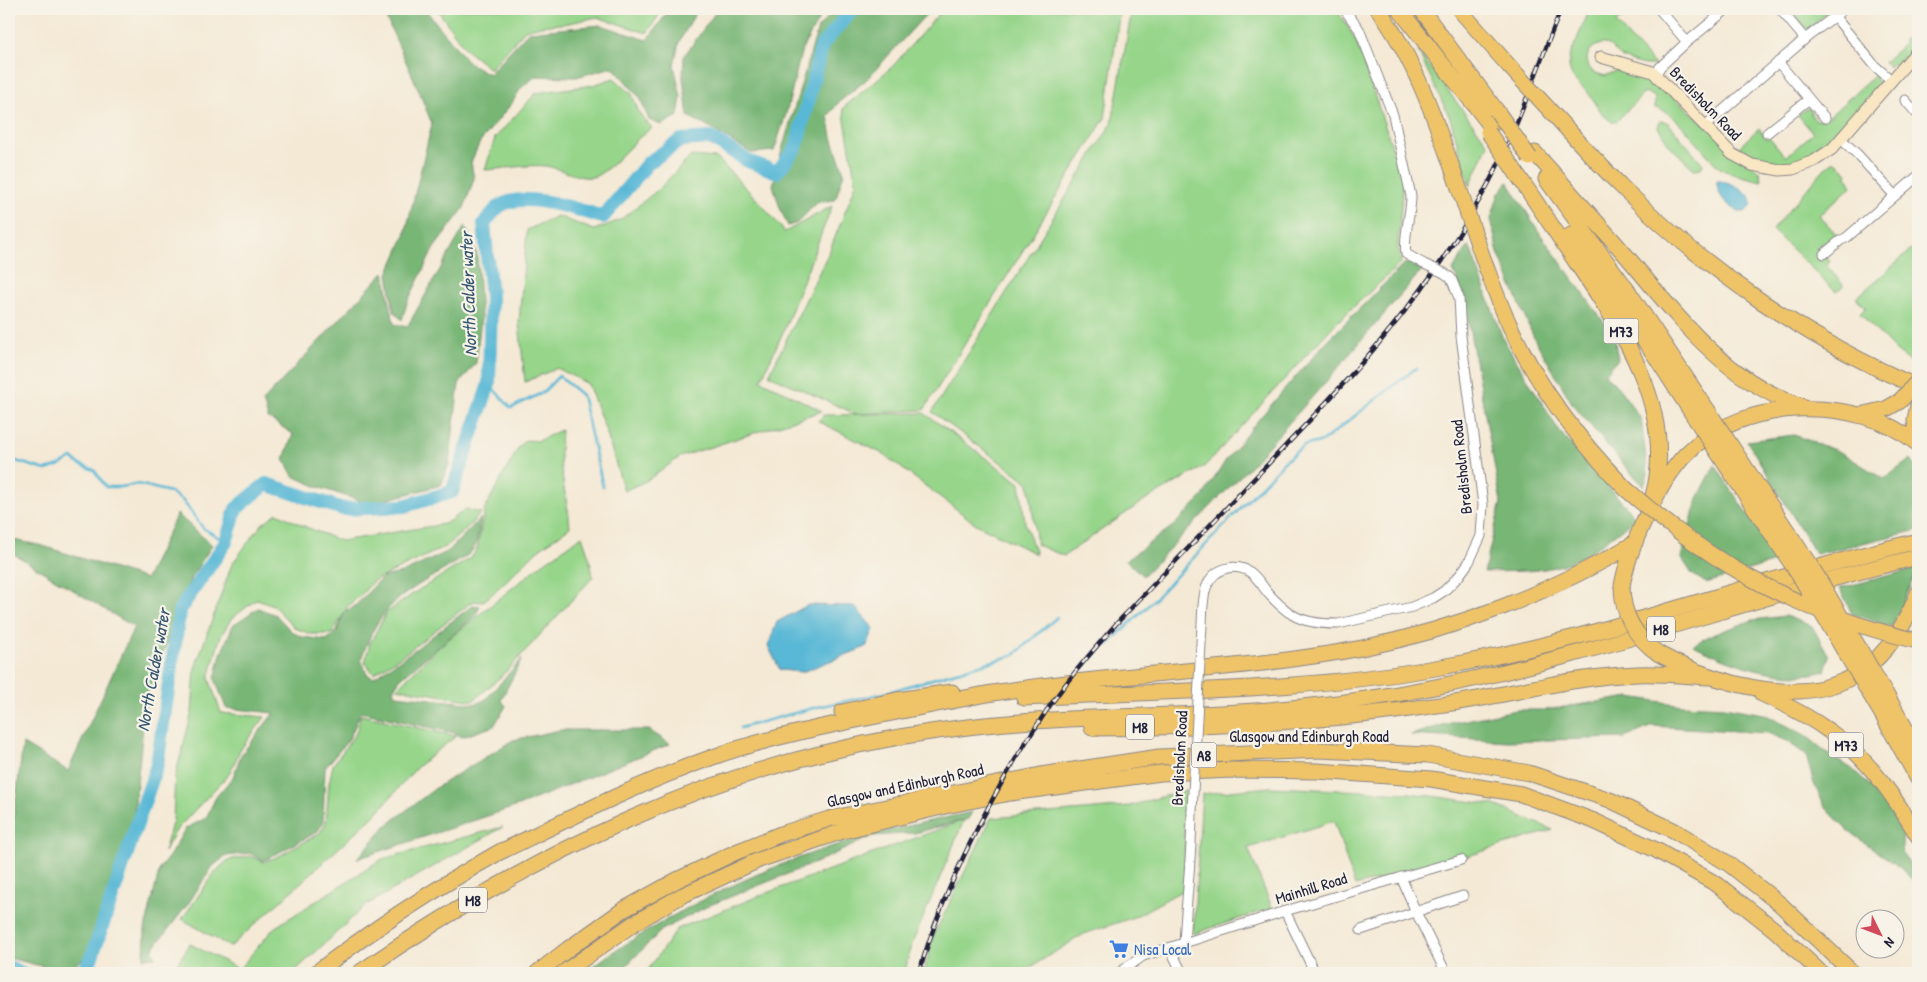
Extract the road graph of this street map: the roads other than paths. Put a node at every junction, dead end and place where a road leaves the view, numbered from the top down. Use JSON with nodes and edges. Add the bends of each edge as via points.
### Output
{"nodes":[{"id":1,"x":1344,"y":9,"type":"edge"},
{"id":2,"x":1378,"y":9,"type":"edge"},
{"id":3,"x":1399,"y":9,"type":"edge"},
{"id":4,"x":1421,"y":9,"type":"edge"},
{"id":5,"x":1459,"y":9,"type":"edge"},
{"id":6,"x":1659,"y":9,"type":"edge"},
{"id":7,"x":1727,"y":9,"type":"edge"},
{"id":8,"x":1780,"y":9,"type":"edge"},
{"id":9,"x":1844,"y":9,"type":"edge"},
{"id":10,"x":1834,"y":17,"type":"junction"},
{"id":11,"x":1805,"y":39,"type":"junction"},
{"id":12,"x":1687,"y":42,"type":"junction"},
{"id":13,"x":1918,"y":50,"type":"edge"},
{"id":14,"x":1600,"y":57,"type":"dead end"},
{"id":15,"x":1778,"y":62,"type":"junction"},
{"id":16,"x":1656,"y":74,"type":"junction"},
{"id":17,"x":1891,"y":80,"type":"junction"},
{"id":18,"x":1809,"y":99,"type":"junction"},
{"id":19,"x":1905,"y":100,"type":"dead end"},
{"id":20,"x":1918,"y":115,"type":"edge"},
{"id":21,"x":1825,"y":118,"type":"dead end"},
{"id":22,"x":1705,"y":126,"type":"junction"},
{"id":23,"x":1767,"y":134,"type":"dead end"},
{"id":24,"x":1841,"y":139,"type":"junction"},
{"id":25,"x":1524,"y":160,"type":"junction"},
{"id":26,"x":1918,"y":176,"type":"edge"},
{"id":27,"x":1895,"y":196,"type":"junction"},
{"id":28,"x":1824,"y":254,"type":"dead end"},
{"id":29,"x":1918,"y":381,"type":"edge"},
{"id":30,"x":1918,"y":387,"type":"edge"},
{"id":31,"x":1811,"y":409,"type":"junction"},
{"id":32,"x":1917,"y":409,"type":"edge"},
{"id":33,"x":1858,"y":415,"type":"junction"},
{"id":34,"x":1918,"y":442,"type":"edge"},
{"id":35,"x":1646,"y":518,"type":"junction"},
{"id":36,"x":1918,"y":541,"type":"edge"},
{"id":37,"x":1635,"y":543,"type":"junction"},
{"id":38,"x":1918,"y":557,"type":"edge"},
{"id":39,"x":1918,"y":594,"type":"edge"},
{"id":40,"x":1918,"y":641,"type":"edge"},
{"id":41,"x":1217,"y":668,"type":"junction"},
{"id":42,"x":1710,"y":677,"type":"junction"},
{"id":43,"x":1745,"y":686,"type":"junction"},
{"id":44,"x":1528,"y":689,"type":"junction"},
{"id":45,"x":923,"y":707,"type":"junction"},
{"id":46,"x":1889,"y":712,"type":"junction"},
{"id":47,"x":1177,"y":715,"type":"junction"},
{"id":48,"x":1918,"y":750,"type":"edge"},
{"id":49,"x":754,"y":773,"type":"junction"},
{"id":50,"x":1918,"y":779,"type":"edge"},
{"id":51,"x":1918,"y":836,"type":"edge"},
{"id":52,"x":494,"y":855,"type":"junction"},
{"id":53,"x":1461,"y":860,"type":"dead end"},
{"id":54,"x":1401,"y":877,"type":"junction"},
{"id":55,"x":1463,"y":896,"type":"dead end"},
{"id":56,"x":1285,"y":911,"type":"junction"},
{"id":57,"x":1416,"y":912,"type":"junction"},
{"id":58,"x":1361,"y":930,"type":"dead end"},
{"id":59,"x":1184,"y":944,"type":"junction"},
{"id":60,"x":1170,"y":948,"type":"junction"},
{"id":61,"x":316,"y":973,"type":"edge"},
{"id":62,"x":359,"y":973,"type":"edge"},
{"id":63,"x":538,"y":973,"type":"edge"},
{"id":64,"x":563,"y":973,"type":"edge"},
{"id":65,"x":1119,"y":973,"type":"edge"},
{"id":66,"x":1182,"y":973,"type":"edge"},
{"id":67,"x":1315,"y":973,"type":"edge"},
{"id":68,"x":1446,"y":973,"type":"edge"},
{"id":69,"x":1821,"y":973,"type":"edge"},
{"id":70,"x":1853,"y":973,"type":"edge"}],
"edges":[{"from":1,"to":59,"type":"street","name":"Bredisholm Road","bridge":true,"via":[[1360,29],[1393,115],[1411,196],[1404,234],[1406,254],[1451,278],[1460,298],[1461,336],[1483,504],[1481,536],[1469,562],[1444,591],[1422,604],[1338,624],[1311,622],[1294,616],[1273,599],[1249,571],[1240,568],[1216,573],[1207,583],[1204,590],[1192,849]]},
{"from":2,"to":40,"type":"highway","bridge":true,"via":[[1391,26],[1426,98],[1496,293],[1528,360],[1572,428],[1607,469],[1626,489],[1699,547],[1767,588],[1833,617]]},
{"from":3,"to":25,"type":"highway","number":"M73","via":[[1490,129]]},
{"from":4,"to":25,"type":"highway","number":"M73","bridge":true,"via":[[1496,110]]},
{"from":5,"to":30,"type":"highway","bridge":true,"via":[[1624,190],[1679,238],[1773,308],[1831,343]]},
{"from":6,"to":12,"type":"street"},
{"from":7,"to":12,"type":"street"},
{"from":8,"to":11,"type":"street"},
{"from":9,"to":10,"type":"street"},
{"from":10,"to":11,"type":"street"},
{"from":10,"to":17,"type":"street"},
{"from":11,"to":15,"type":"street"},
{"from":12,"to":16,"type":"street"},
{"from":13,"to":17,"type":"street","name":"Bredisholm Road"},
{"from":14,"to":16,"type":"street","name":"Bredisholm Road"},
{"from":15,"to":18,"type":"street"},
{"from":15,"to":22,"type":"street"},
{"from":16,"to":22,"type":"street","name":"Bredisholm Road"},
{"from":17,"to":24,"type":"street","name":"Bredisholm Road"},
{"from":18,"to":21,"type":"street"},
{"from":18,"to":23,"type":"street"},
{"from":19,"to":20,"type":"street"},
{"from":22,"to":24,"type":"street","name":"Bredisholm Road","via":[[1740,160],[1780,170],[1793,169],[1824,156]]},
{"from":24,"to":27,"type":"street"},
{"from":25,"to":31,"type":"highway","number":"M73","via":[[1722,361],[1756,386]]},
{"from":25,"to":35,"type":"highway","number":"M73","via":[[1632,353],[1646,386],[1659,452],[1655,489]]},
{"from":25,"to":46,"type":"highway","number":"M73","bridge":true,"via":[[1596,245],[1701,414],[1817,576]]},
{"from":26,"to":27,"type":"street"},
{"from":27,"to":28,"type":"street"},
{"from":29,"to":33,"type":"highway","bridge":true,"via":[[1900,402],[1886,409]]},
{"from":31,"to":33,"type":"highway","number":"M8"},
{"from":31,"to":35,"type":"highway","number":"M8","via":[[1764,414],[1732,424],[1707,437],[1677,465]]},
{"from":32,"to":34,"type":"highway"},
{"from":33,"to":34,"type":"highway","number":"M8","via":[[1889,426]]},
{"from":35,"to":37,"type":"highway","number":"M8"},
{"from":36,"to":45,"type":"highway","number":"M8","via":[[1592,633],[1437,668],[1288,686],[1006,699]]},
{"from":37,"to":41,"type":"highway","number":"M8","via":[[1555,584],[1456,623],[1364,648]]},
{"from":37,"to":42,"type":"highway","number":"M8","bridge":true,"via":[[1622,586],[1624,606],[1631,624],[1642,641],[1659,654]]},
{"from":38,"to":47,"type":"highway","number":"M8","via":[[1831,578],[1562,656],[1434,688],[1296,708]]},
{"from":39,"to":43,"type":"highway","number":"M8","via":[[1891,644],[1876,660],[1852,677],[1828,687],[1800,692]]},
{"from":41,"to":45,"type":"highway","number":"M8","via":[[998,692]]},
{"from":41,"to":52,"type":"highway","number":"M8","via":[[1057,677],[905,699],[819,717],[712,749],[631,781],[594,798]]},
{"from":42,"to":43,"type":"highway","number":"M8"},
{"from":42,"to":44,"type":"highway","number":"M8","via":[[1639,674]]},
{"from":43,"to":51,"type":"highway","number":"M73","via":[[1788,706],[1830,732],[1864,761]]},
{"from":44,"to":47,"type":"highway","number":"M8","via":[[1296,714]]},
{"from":44,"to":49,"type":"highway","number":"M8","via":[[1475,700],[1294,721],[1060,729],[951,737]]},
{"from":45,"to":52,"type":"highway","number":"M8","via":[[814,728],[714,757],[597,804]]},
{"from":46,"to":48,"type":"highway","number":"M73"},
{"from":46,"to":50,"type":"highway","number":"M73"},
{"from":47,"to":49,"type":"highway","number":"M8","via":[[1070,718],[909,735],[842,748]]},
{"from":49,"to":62,"type":"highway","number":"M8","via":[[666,804],[592,836],[468,903]]},
{"from":52,"to":61,"type":"highway","number":"M8","via":[[393,917]]},
{"from":53,"to":54,"type":"street","name":"Mainhill Road"},
{"from":54,"to":56,"type":"street","name":"Mainhill Road"},
{"from":54,"to":57,"type":"street"},
{"from":55,"to":57,"type":"street"},
{"from":56,"to":59,"type":"street","name":"Mainhill Road"},
{"from":56,"to":67,"type":"street"},
{"from":57,"to":58,"type":"street"},
{"from":57,"to":68,"type":"street"},
{"from":59,"to":60,"type":"street","name":"Mainhill Road"},
{"from":60,"to":65,"type":"street","name":"Mainhill Road","via":[[1140,958]]},
{"from":60,"to":66,"type":"street"},
{"from":63,"to":70,"type":"highway","name":"Glasgow and Edinburgh Road","number":"A8","via":[[602,924],[677,880],[754,845],[829,819],[1041,775],[1159,758],[1319,750],[1428,755],[1529,773],[1610,800],[1675,831],[1729,864],[1780,904]]},
{"from":64,"to":69,"type":"highway","name":"Glasgow and Edinburgh Road","number":"A8","via":[[633,924],[681,896],[759,860],[835,834],[1010,793],[1161,773],[1234,770],[1317,771],[1431,779],[1521,794],[1594,821],[1656,850],[1718,885],[1775,930]]}]}
